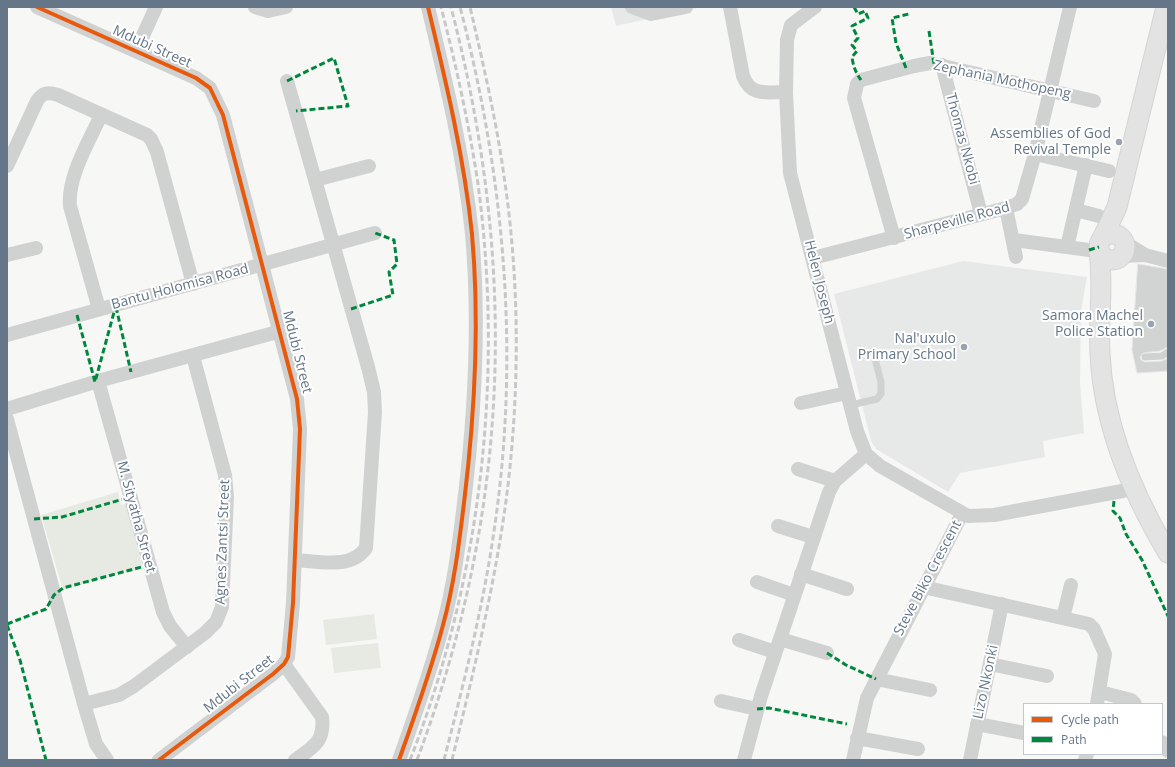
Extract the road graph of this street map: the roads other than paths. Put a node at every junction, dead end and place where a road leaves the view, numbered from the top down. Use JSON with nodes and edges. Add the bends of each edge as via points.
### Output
{"nodes":[{"id":1,"x":36,"y":7,"type":"edge"},
{"id":2,"x":156,"y":7,"type":"edge"},
{"id":3,"x":255,"y":7,"type":"edge"},
{"id":4,"x":286,"y":7,"type":"edge"},
{"id":5,"x":428,"y":7,"type":"edge"},
{"id":6,"x":632,"y":7,"type":"edge"},
{"id":7,"x":686,"y":7,"type":"edge"},
{"id":8,"x":730,"y":7,"type":"edge"},
{"id":9,"x":814,"y":7,"type":"edge"},
{"id":10,"x":1070,"y":7,"type":"edge"},
{"id":11,"x":1163,"y":8,"type":"edge"},
{"id":12,"x":136,"y":51,"type":"junction"},
{"id":13,"x":942,"y":65,"type":"junction"},
{"id":14,"x":287,"y":81,"type":"dead end"},
{"id":15,"x":1049,"y":90,"type":"junction"},
{"id":16,"x":786,"y":92,"type":"junction"},
{"id":17,"x":1094,"y":101,"type":"dead end"},
{"id":18,"x":101,"y":115,"type":"junction"},
{"id":19,"x":1035,"y":154,"type":"junction"},
{"id":20,"x":1086,"y":165,"type":"junction"},
{"id":21,"x":7,"y":166,"type":"edge"},
{"id":22,"x":368,"y":166,"type":"dead end"},
{"id":23,"x":1109,"y":171,"type":"dead end"},
{"id":24,"x":315,"y":180,"type":"junction"},
{"id":25,"x":1006,"y":208,"type":"junction"},
{"id":26,"x":1076,"y":210,"type":"junction"},
{"id":27,"x":982,"y":214,"type":"junction"},
{"id":28,"x":1099,"y":216,"type":"dead end"},
{"id":29,"x":375,"y":233,"type":"dead end"},
{"id":30,"x":894,"y":238,"type":"junction"},
{"id":31,"x":1014,"y":240,"type":"junction"},
{"id":32,"x":332,"y":246,"type":"junction"},
{"id":33,"x":1067,"y":246,"type":"junction"},
{"id":34,"x":36,"y":248,"type":"dead end"},
{"id":35,"x":1111,"y":248,"type":"junction"},
{"id":36,"x":7,"y":256,"type":"edge"},
{"id":37,"x":1016,"y":257,"type":"dead end"},
{"id":38,"x":813,"y":258,"type":"junction"},
{"id":39,"x":1168,"y":261,"type":"edge"},
{"id":40,"x":263,"y":265,"type":"junction"},
{"id":41,"x":193,"y":284,"type":"junction"},
{"id":42,"x":99,"y":309,"type":"junction"},
{"id":43,"x":281,"y":331,"type":"junction"},
{"id":44,"x":7,"y":335,"type":"edge"},
{"id":45,"x":874,"y":351,"type":"dead end"},
{"id":46,"x":1168,"y":352,"type":"edge"},
{"id":47,"x":193,"y":356,"type":"junction"},
{"id":48,"x":1145,"y":357,"type":"dead end"},
{"id":49,"x":98,"y":381,"type":"junction"},
{"id":50,"x":849,"y":399,"type":"junction"},
{"id":51,"x":801,"y":403,"type":"dead end"},
{"id":52,"x":7,"y":408,"type":"edge"},
{"id":53,"x":7,"y":419,"type":"edge"},
{"id":54,"x":866,"y":454,"type":"junction"},
{"id":55,"x":798,"y":469,"type":"dead end"},
{"id":56,"x":836,"y":482,"type":"junction"},
{"id":57,"x":1134,"y":489,"type":"junction"},
{"id":58,"x":962,"y":514,"type":"junction"},
{"id":59,"x":778,"y":526,"type":"dead end"},
{"id":60,"x":813,"y":537,"type":"junction"},
{"id":61,"x":1168,"y":553,"type":"edge"},
{"id":62,"x":295,"y":560,"type":"junction"},
{"id":63,"x":801,"y":574,"type":"junction"},
{"id":64,"x":758,"y":582,"type":"dead end"},
{"id":65,"x":1071,"y":585,"type":"dead end"},
{"id":66,"x":923,"y":587,"type":"junction"},
{"id":67,"x":847,"y":589,"type":"dead end"},
{"id":68,"x":794,"y":595,"type":"junction"},
{"id":69,"x":1002,"y":604,"type":"junction"},
{"id":70,"x":1063,"y":618,"type":"junction"},
{"id":71,"x":780,"y":639,"type":"junction"},
{"id":72,"x":739,"y":640,"type":"dead end"},
{"id":73,"x":187,"y":647,"type":"junction"},
{"id":74,"x":775,"y":652,"type":"junction"},
{"id":75,"x":827,"y":653,"type":"dead end"},
{"id":76,"x":284,"y":664,"type":"junction"},
{"id":77,"x":990,"y":664,"type":"junction"},
{"id":78,"x":1047,"y":676,"type":"dead end"},
{"id":79,"x":876,"y":679,"type":"junction"},
{"id":80,"x":930,"y":690,"type":"dead end"},
{"id":81,"x":1098,"y":698,"type":"edge"},
{"id":82,"x":721,"y":701,"type":"dead end"},
{"id":83,"x":1134,"y":703,"type":"edge"},
{"id":84,"x":84,"y":704,"type":"junction"},
{"id":85,"x":757,"y":709,"type":"junction"},
{"id":86,"x":977,"y":724,"type":"junction"},
{"id":87,"x":1023,"y":733,"type":"edge"},
{"id":88,"x":857,"y":738,"type":"junction"},
{"id":89,"x":918,"y":749,"type":"dead end"},
{"id":90,"x":107,"y":760,"type":"edge"},
{"id":91,"x":159,"y":760,"type":"edge"},
{"id":92,"x":295,"y":760,"type":"edge"},
{"id":93,"x":399,"y":760,"type":"edge"},
{"id":94,"x":744,"y":760,"type":"edge"},
{"id":95,"x":853,"y":760,"type":"edge"},
{"id":96,"x":970,"y":760,"type":"edge"}],
"edges":[{"from":1,"to":12,"type":"street","name":"Mdubi Street"},
{"from":2,"to":12,"type":"street"},
{"from":3,"to":4,"type":"street","via":[[268,11]]},
{"from":5,"to":93,"type":"street","via":[[458,135],[467,196],[476,307],[476,365],[473,427],[457,561],[442,630]]},
{"from":6,"to":7,"type":"street","via":[[651,14]]},
{"from":8,"to":16,"type":"street","via":[[747,87],[756,92]]},
{"from":9,"to":16,"type":"street","name":"Helen Joseph","via":[[788,31]]},
{"from":10,"to":15,"type":"street","name":"Sharpeville Road"},
{"from":11,"to":35,"type":"street","via":[[1117,208]]},
{"from":12,"to":40,"type":"street","name":"Mdubi Street","via":[[196,78],[205,83],[214,94],[223,115]]},
{"from":13,"to":15,"type":"street","name":"Zephania Mothopeng"},
{"from":13,"to":27,"type":"street","name":"Thomas Nkobi"},
{"from":13,"to":30,"type":"street","name":"Zephania Mothopeng","via":[[922,64],[867,78],[857,84],[855,90],[854,98]]},
{"from":14,"to":24,"type":"street"},
{"from":15,"to":17,"type":"street","name":"Zephania Mothopeng"},
{"from":15,"to":19,"type":"street","name":"Sharpeville Road"},
{"from":16,"to":38,"type":"street","name":"Helen Joseph","via":[[790,173]]},
{"from":18,"to":21,"type":"street","via":[[58,95],[44,93],[37,101]]},
{"from":18,"to":41,"type":"street","via":[[147,135],[154,145]]},
{"from":18,"to":42,"type":"street","via":[[72,181],[69,196]]},
{"from":19,"to":20,"type":"street"},
{"from":19,"to":25,"type":"street","name":"Sharpeville Road","via":[[1022,199]]},
{"from":20,"to":23,"type":"street"},
{"from":20,"to":26,"type":"street"},
{"from":22,"to":24,"type":"street"},
{"from":24,"to":32,"type":"street"},
{"from":25,"to":27,"type":"street","name":"Sharpeville Road"},
{"from":25,"to":31,"type":"street"},
{"from":26,"to":28,"type":"street"},
{"from":26,"to":33,"type":"street"},
{"from":27,"to":30,"type":"street","name":"Sharpeville Road"},
{"from":29,"to":32,"type":"street","name":"Bantu Holomisa Road"},
{"from":30,"to":38,"type":"street","name":"Sharpeville Road"},
{"from":31,"to":33,"type":"street"},
{"from":31,"to":37,"type":"street"},
{"from":32,"to":40,"type":"street","name":"Bantu Holomisa Road"},
{"from":32,"to":62,"type":"street","via":[[368,367],[375,402],[367,542],[362,553],[351,561]]},
{"from":33,"to":35,"type":"street"},
{"from":34,"to":36,"type":"street"},
{"from":35,"to":39,"type":"street"},
{"from":35,"to":57,"type":"street","via":[[1111,266],[1102,286],[1099,318],[1100,355],[1112,427]]},
{"from":38,"to":50,"type":"street","name":"Helen Joseph"},
{"from":40,"to":41,"type":"street","name":"Bantu Holomisa Road"},
{"from":40,"to":43,"type":"street","name":"Mdubi Street"},
{"from":41,"to":42,"type":"street","name":"Bantu Holomisa Road"},
{"from":42,"to":44,"type":"street","name":"Bantu Holomisa Road"},
{"from":43,"to":47,"type":"street"},
{"from":43,"to":62,"type":"street","name":"Mdubi Street","via":[[300,414]]},
{"from":45,"to":50,"type":"lane","via":[[881,394],[877,399]]},
{"from":46,"to":48,"type":"lane","via":[[1162,356]]},
{"from":47,"to":49,"type":"street"},
{"from":47,"to":73,"type":"street","name":"Agnes Zantsi Street","via":[[223,464],[227,497],[220,616],[211,628]]},
{"from":49,"to":52,"type":"street"},
{"from":49,"to":73,"type":"street","name":"M. Sityatha Street","via":[[163,612],[170,626]]},
{"from":50,"to":51,"type":"street"},
{"from":50,"to":54,"type":"street","name":"Helen Joseph"},
{"from":53,"to":84,"type":"street"},
{"from":54,"to":56,"type":"street"},
{"from":54,"to":58,"type":"street","via":[[880,466]]},
{"from":55,"to":56,"type":"street"},
{"from":56,"to":60,"type":"street","via":[[829,492]]},
{"from":57,"to":58,"type":"street","name":"Steve Biko Crescent","via":[[994,515]]},
{"from":57,"to":61,"type":"street","via":[[1146,516]]},
{"from":58,"to":66,"type":"street","name":"Steve Biko Crescent"},
{"from":59,"to":60,"type":"street"},
{"from":60,"to":63,"type":"street"},
{"from":62,"to":76,"type":"street","name":"Mdubi Street","via":[[289,650]]},
{"from":63,"to":67,"type":"street"},
{"from":63,"to":68,"type":"street"},
{"from":64,"to":68,"type":"street"},
{"from":65,"to":70,"type":"street"},
{"from":66,"to":69,"type":"street"},
{"from":66,"to":79,"type":"street","name":"Steve Biko Crescent"},
{"from":68,"to":71,"type":"street"},
{"from":69,"to":70,"type":"street"},
{"from":69,"to":77,"type":"street","name":"Lizo Nkonki"},
{"from":70,"to":81,"type":"street","via":[[1089,624],[1104,649]]},
{"from":71,"to":74,"type":"street"},
{"from":71,"to":75,"type":"street"},
{"from":72,"to":74,"type":"street"},
{"from":73,"to":84,"type":"street","name":"Agnes Zantsi Street","via":[[126,691]]},
{"from":74,"to":85,"type":"street"},
{"from":76,"to":91,"type":"street","name":"Mdubi Street"},
{"from":76,"to":92,"type":"street","via":[[322,717],[321,737]]},
{"from":77,"to":78,"type":"street"},
{"from":77,"to":86,"type":"street","name":"Lizo Nkonki"},
{"from":79,"to":80,"type":"street"},
{"from":79,"to":88,"type":"street","name":"Steve Biko Crescent","via":[[867,698]]},
{"from":81,"to":83,"type":"street","via":[[1126,698]]},
{"from":82,"to":85,"type":"street"},
{"from":84,"to":90,"type":"street","via":[[96,744]]},
{"from":85,"to":94,"type":"street"},
{"from":86,"to":87,"type":"street"},
{"from":86,"to":96,"type":"street","name":"Lizo Nkonki"},
{"from":88,"to":89,"type":"street"},
{"from":88,"to":95,"type":"street","name":"Steve Biko Crescent"}]}
